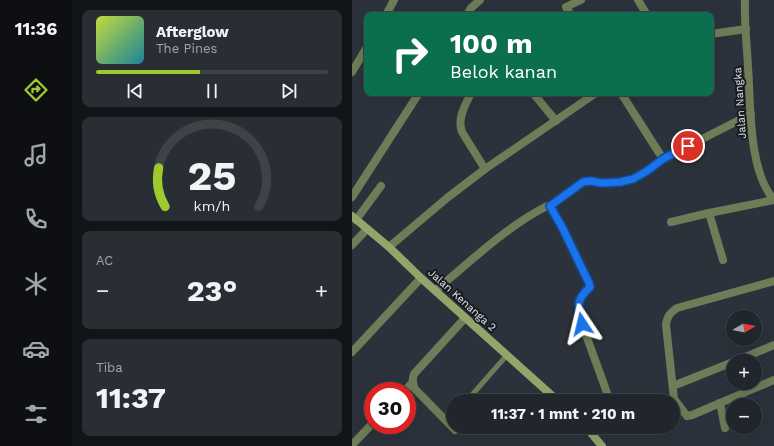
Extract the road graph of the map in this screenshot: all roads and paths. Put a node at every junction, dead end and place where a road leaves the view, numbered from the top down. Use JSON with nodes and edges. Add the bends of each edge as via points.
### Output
{"nodes":[{"id":1,"x":394,"y":0,"type":"edge"},
{"id":2,"x":480,"y":0,"type":"edge"},
{"id":3,"x":581,"y":0,"type":"edge"},
{"id":4,"x":638,"y":0,"type":"edge"},
{"id":5,"x":745,"y":0,"type":"edge"},
{"id":6,"x":388,"y":12,"type":"edge"},
{"id":7,"x":469,"y":12,"type":"edge"},
{"id":8,"x":569,"y":12,"type":"edge"},
{"id":9,"x":645,"y":12,"type":"edge"},
{"id":10,"x":746,"y":29,"type":"junction"},
{"id":11,"x":714,"y":34,"type":"edge"},
{"id":12,"x":364,"y":52,"type":"edge"},
{"id":13,"x":352,"y":72,"type":"edge"},
{"id":14,"x":417,"y":96,"type":"edge"},
{"id":15,"x":470,"y":96,"type":"edge"},
{"id":16,"x":535,"y":96,"type":"edge"},
{"id":17,"x":592,"y":96,"type":"edge"},
{"id":18,"x":623,"y":96,"type":"edge"},
{"id":19,"x":751,"y":114,"type":"junction"},
{"id":20,"x":556,"y":121,"type":"junction"},
{"id":21,"x":663,"y":159,"type":"junction"},
{"id":22,"x":485,"y":169,"type":"junction"},
{"id":23,"x":381,"y":186,"type":"dead end"},
{"id":24,"x":771,"y":191,"type":"edge"},
{"id":25,"x":352,"y":197,"type":"edge"},
{"id":26,"x":774,"y":200,"type":"edge"},
{"id":27,"x":550,"y":206,"type":"junction"},
{"id":28,"x":709,"y":213,"type":"junction"},
{"id":29,"x":354,"y":218,"type":"edge"},
{"id":30,"x":671,"y":222,"type":"dead end"},
{"id":31,"x":367,"y":229,"type":"junction"},
{"id":32,"x":352,"y":245,"type":"edge"},
{"id":33,"x":389,"y":248,"type":"junction"},
{"id":34,"x":723,"y":260,"type":"dead end"},
{"id":35,"x":421,"y":278,"type":"junction"},
{"id":36,"x":774,"y":281,"type":"edge"},
{"id":37,"x":436,"y":290,"type":"junction"},
{"id":38,"x":465,"y":318,"type":"junction"},
{"id":39,"x":774,"y":344,"type":"edge"},
{"id":40,"x":352,"y":352,"type":"edge"},
{"id":41,"x":752,"y":354,"type":"edge"},
{"id":42,"x":507,"y":355,"type":"junction"},
{"id":43,"x":726,"y":365,"type":"edge"},
{"id":44,"x":774,"y":380,"type":"edge"},
{"id":45,"x":412,"y":382,"type":"edge"},
{"id":46,"x":673,"y":386,"type":"junction"},
{"id":47,"x":416,"y":390,"type":"edge"},
{"id":48,"x":473,"y":394,"type":"edge"},
{"id":49,"x":550,"y":394,"type":"edge"},
{"id":50,"x":607,"y":394,"type":"edge"},
{"id":51,"x":671,"y":394,"type":"edge"},
{"id":52,"x":720,"y":403,"type":"junction"},
{"id":53,"x":680,"y":410,"type":"edge"},
{"id":54,"x":446,"y":421,"type":"edge"},
{"id":55,"x":725,"y":428,"type":"dead end"},
{"id":56,"x":364,"y":432,"type":"edge"},
{"id":57,"x":593,"y":434,"type":"edge"},
{"id":58,"x":352,"y":445,"type":"edge"},
{"id":59,"x":602,"y":446,"type":"edge"}],
"edges":[{"from":1,"to":6,"type":"street"},
{"from":2,"to":7,"type":"street"},
{"from":3,"to":8,"type":"street","via":[[566,7]]},
{"from":4,"to":9,"type":"street"},
{"from":5,"to":10,"type":"street","name":"Jalan Nangka"},
{"from":10,"to":11,"type":"street"},
{"from":10,"to":19,"type":"street","name":"Jalan Nangka"},
{"from":12,"to":13,"type":"street"},
{"from":14,"to":25,"type":"street"},
{"from":15,"to":22,"type":"street","via":[[461,117],[460,127]]},
{"from":16,"to":20,"type":"street"},
{"from":17,"to":20,"type":"street"},
{"from":18,"to":21,"type":"street"},
{"from":19,"to":21,"type":"street"},
{"from":19,"to":24,"type":"street","name":"Jalan Nangka","via":[[754,149],[761,176]]},
{"from":20,"to":22,"type":"street"},
{"from":21,"to":27,"type":"street","via":[[633,179],[620,182],[583,182]]},
{"from":22,"to":33,"type":"street"},
{"from":23,"to":29,"type":"street"},
{"from":24,"to":26,"type":"street","name":"Jalan Nangka"},
{"from":26,"to":28,"type":"street"},
{"from":27,"to":37,"type":"street","via":[[535,212],[504,233]]},
{"from":27,"to":50,"type":"street","via":[[589,283],[590,287],[580,297],[580,316]]},
{"from":28,"to":30,"type":"street"},
{"from":28,"to":34,"type":"street"},
{"from":29,"to":31,"type":"main road","name":"Jalan Kenanga 2"},
{"from":31,"to":32,"type":"street"},
{"from":31,"to":33,"type":"main road","name":"Jalan Kenanga 2"},
{"from":33,"to":35,"type":"main road","name":"Jalan Kenanga 2"},
{"from":35,"to":37,"type":"main road","name":"Jalan Kenanga 2"},
{"from":35,"to":40,"type":"street"},
{"from":36,"to":46,"type":"street","via":[[677,308],[670,313],[666,325]]},
{"from":37,"to":38,"type":"main road","name":"Jalan Kenanga 2"},
{"from":38,"to":42,"type":"main road","name":"Jalan Kenanga 2"},
{"from":38,"to":45,"type":"street","via":[[414,374]]},
{"from":39,"to":41,"type":"street"},
{"from":42,"to":48,"type":"lane"},
{"from":42,"to":49,"type":"main road","name":"Jalan Kenanga 2"},
{"from":43,"to":46,"type":"street"},
{"from":44,"to":52,"type":"street"},
{"from":46,"to":51,"type":"street"},
{"from":47,"to":54,"type":"street"},
{"from":52,"to":53,"type":"street","via":[[687,416]]},
{"from":52,"to":55,"type":"street"},
{"from":56,"to":58,"type":"street"},
{"from":57,"to":59,"type":"main road"}]}
